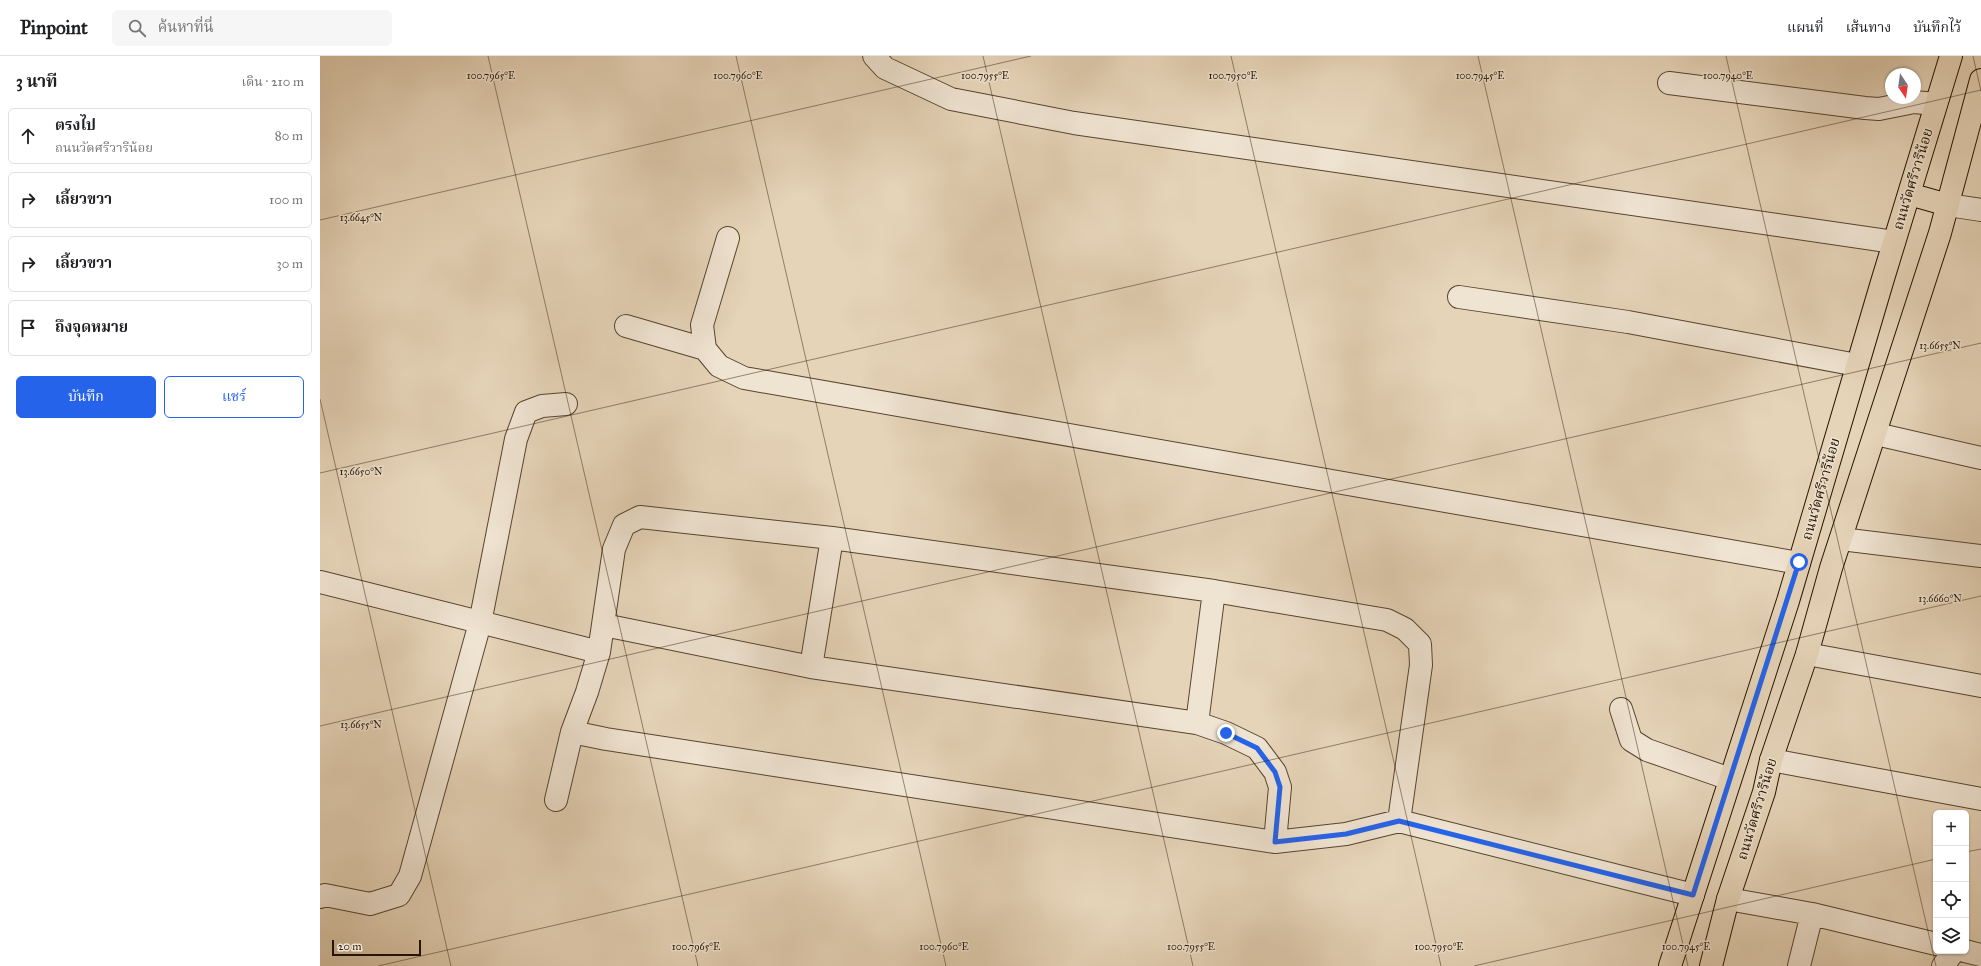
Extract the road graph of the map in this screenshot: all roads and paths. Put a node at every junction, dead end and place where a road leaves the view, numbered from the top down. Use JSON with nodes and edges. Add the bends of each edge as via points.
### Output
{"nodes":[{"id":1,"x":874,"y":56,"type":"edge"},
{"id":2,"x":1951,"y":56,"type":"edge"},
{"id":3,"x":1981,"y":80,"type":"edge"},
{"id":4,"x":1669,"y":83,"type":"dead end"},
{"id":5,"x":1936,"y":104,"type":"junction"},
{"id":6,"x":1909,"y":194,"type":"junction"},
{"id":7,"x":1948,"y":205,"type":"junction"},
{"id":8,"x":1981,"y":210,"type":"edge"},
{"id":9,"x":728,"y":238,"type":"dead end"},
{"id":10,"x":1894,"y":242,"type":"junction"},
{"id":11,"x":1458,"y":297,"type":"dead end"},
{"id":12,"x":626,"y":326,"type":"dead end"},
{"id":13,"x":705,"y":349,"type":"junction"},
{"id":14,"x":1857,"y":365,"type":"junction"},
{"id":15,"x":566,"y":404,"type":"dead end"},
{"id":16,"x":1876,"y":434,"type":"junction"},
{"id":17,"x":1981,"y":458,"type":"edge"},
{"id":18,"x":832,"y":538,"type":"junction"},
{"id":19,"x":1841,"y":539,"type":"junction"},
{"id":20,"x":1981,"y":556,"type":"edge"},
{"id":21,"x":1799,"y":562,"type":"junction"},
{"id":22,"x":320,"y":582,"type":"edge"},
{"id":23,"x":1214,"y":591,"type":"junction"},
{"id":24,"x":480,"y":623,"type":"junction"},
{"id":25,"x":604,"y":625,"type":"junction"},
{"id":26,"x":599,"y":652,"type":"junction"},
{"id":27,"x":1807,"y":654,"type":"junction"},
{"id":28,"x":811,"y":667,"type":"junction"},
{"id":29,"x":1981,"y":686,"type":"edge"},
{"id":30,"x":1621,"y":709,"type":"dead end"},
{"id":31,"x":1197,"y":723,"type":"junction"},
{"id":32,"x":572,"y":732,"type":"junction"},
{"id":33,"x":1771,"y":760,"type":"junction"},
{"id":34,"x":1730,"y":779,"type":"junction"},
{"id":35,"x":1981,"y":799,"type":"edge"},
{"id":36,"x":556,"y":800,"type":"dead end"},
{"id":37,"x":1399,"y":821,"type":"junction"},
{"id":38,"x":1275,"y":842,"type":"junction"},
{"id":39,"x":1693,"y":895,"type":"junction"},
{"id":40,"x":320,"y":897,"type":"edge"},
{"id":41,"x":1728,"y":899,"type":"junction"},
{"id":42,"x":1812,"y":914,"type":"junction"},
{"id":43,"x":1933,"y":943,"type":"edge"},
{"id":44,"x":1969,"y":952,"type":"edge"},
{"id":45,"x":1952,"y":954,"type":"edge"},
{"id":46,"x":1981,"y":955,"type":"edge"},
{"id":47,"x":1670,"y":966,"type":"edge"},
{"id":48,"x":1711,"y":966,"type":"edge"},
{"id":49,"x":1799,"y":966,"type":"edge"},
{"id":50,"x":1943,"y":966,"type":"edge"}],
"edges":[{"from":1,"to":10,"type":"street","via":[[885,68],[951,99],[1074,123]]},
{"from":2,"to":5,"type":"main road","name":"ถนนวัดศรีวารีน้อย"},
{"from":3,"to":7,"type":"main road","name":"ถนนวัดศรีวารีน้อย"},
{"from":4,"to":5,"type":"street","via":[[1865,108],[1879,109],[1914,102]]},
{"from":5,"to":6,"type":"main road","name":"ถนนวัดศรีวารีน้อย"},
{"from":6,"to":7,"type":"main road"},
{"from":6,"to":10,"type":"main road","name":"ถนนวัดศรีวารีน้อย"},
{"from":7,"to":8,"type":"street"},
{"from":7,"to":16,"type":"main road","name":"ถนนวัดศรีวารีน้อย"},
{"from":9,"to":13,"type":"street","via":[[702,325]]},
{"from":10,"to":14,"type":"main road","name":"ถนนวัดศรีวารีน้อย"},
{"from":11,"to":14,"type":"street","via":[[1628,322]]},
{"from":12,"to":13,"type":"street"},
{"from":13,"to":21,"type":"street","via":[[719,366],[744,378]]},
{"from":14,"to":21,"type":"main road","name":"ถนนวัดศรีวารีน้อย"},
{"from":15,"to":24,"type":"street","via":[[542,406],[526,412],[516,439]]},
{"from":16,"to":17,"type":"street"},
{"from":16,"to":19,"type":"main road","name":"ถนนวัดศรีวารีน้อย"},
{"from":18,"to":23,"type":"street"},
{"from":18,"to":25,"type":"street","via":[[640,517],[624,524],[614,549]]},
{"from":18,"to":28,"type":"street"},
{"from":19,"to":20,"type":"street"},
{"from":19,"to":27,"type":"main road","name":"ถนนวัดศรีวารีน้อย"},
{"from":21,"to":34,"type":"main road","name":"ถนนวัดศรีวารีน้อย"},
{"from":22,"to":24,"type":"street"},
{"from":23,"to":31,"type":"street"},
{"from":23,"to":37,"type":"street","via":[[1387,620],[1405,629],[1420,644],[1421,665]]},
{"from":24,"to":26,"type":"street"},
{"from":24,"to":40,"type":"street","via":[[410,876],[399,895],[370,904],[325,895]]},
{"from":25,"to":26,"type":"street"},
{"from":25,"to":28,"type":"street"},
{"from":26,"to":32,"type":"street"},
{"from":27,"to":29,"type":"street"},
{"from":27,"to":33,"type":"main road","name":"ถนนวัดศรีวารีน้อย"},
{"from":28,"to":31,"type":"street"},
{"from":30,"to":34,"type":"street","via":[[1631,740],[1647,750]]},
{"from":31,"to":38,"type":"street","via":[[1257,748],[1275,772],[1280,787]]},
{"from":32,"to":36,"type":"street"},
{"from":32,"to":38,"type":"street"},
{"from":33,"to":35,"type":"street"},
{"from":33,"to":41,"type":"main road","name":"ถนนวัดศรีวารีน้อย","via":[[1764,792]]},
{"from":34,"to":39,"type":"main road","name":"ถนนวัดศรีวารีน้อย"},
{"from":37,"to":38,"type":"street","via":[[1346,834]]},
{"from":37,"to":39,"type":"street"},
{"from":39,"to":47,"type":"main road","name":"ถนนวัดศรีวารีน้อย"},
{"from":41,"to":42,"type":"street"},
{"from":41,"to":48,"type":"main road","name":"ถนนวัดศรีวารีน้อย"},
{"from":42,"to":43,"type":"street"},
{"from":42,"to":49,"type":"street"},
{"from":44,"to":46,"type":"street"},
{"from":45,"to":50,"type":"street"}]}
